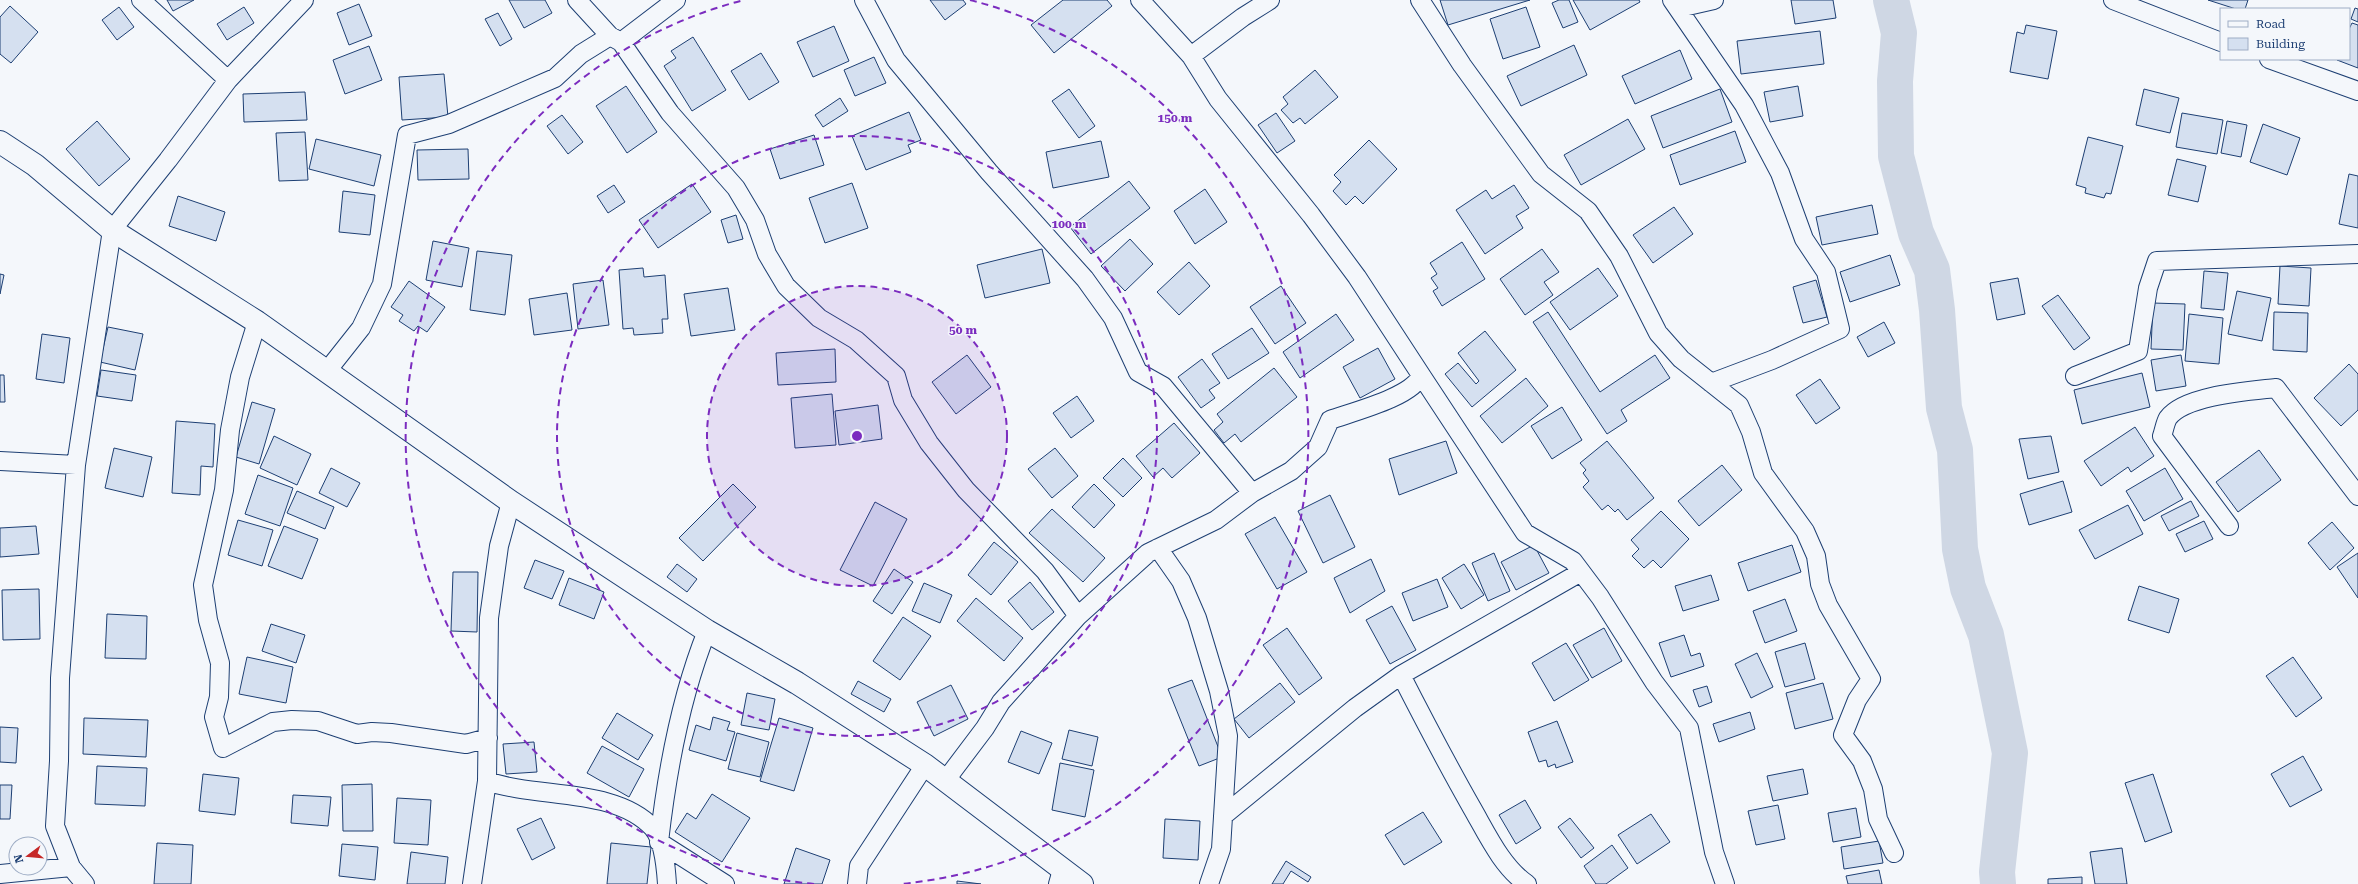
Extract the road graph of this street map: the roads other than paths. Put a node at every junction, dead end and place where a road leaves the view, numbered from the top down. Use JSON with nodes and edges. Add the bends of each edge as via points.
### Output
{"nodes":[{"id":1,"x":141,"y":0,"type":"edge"},
{"id":2,"x":304,"y":0,"type":"edge"},
{"id":3,"x":577,"y":0,"type":"edge"},
{"id":4,"x":676,"y":0,"type":"edge"},
{"id":5,"x":864,"y":0,"type":"edge"},
{"id":6,"x":1140,"y":0,"type":"edge"},
{"id":7,"x":1270,"y":0,"type":"edge"},
{"id":8,"x":1420,"y":0,"type":"edge"},
{"id":9,"x":1714,"y":0,"type":"edge"},
{"id":10,"x":2113,"y":0,"type":"edge"},
{"id":11,"x":1675,"y":4,"type":"edge"},
{"id":12,"x":616,"y":39,"type":"junction"},
{"id":13,"x":2220,"y":42,"type":"edge"},
{"id":14,"x":1191,"y":56,"type":"junction"},
{"id":15,"x":2272,"y":60,"type":"edge"},
{"id":16,"x":228,"y":80,"type":"junction"},
{"id":17,"x":2358,"y":91,"type":"edge"},
{"id":18,"x":0,"y":142,"type":"edge"},
{"id":19,"x":112,"y":230,"type":"junction"},
{"id":20,"x":2358,"y":254,"type":"edge"},
{"id":21,"x":257,"y":322,"type":"junction"},
{"id":22,"x":326,"y":371,"type":"junction"},
{"id":23,"x":1421,"y":375,"type":"junction"},
{"id":24,"x":2075,"y":376,"type":"dead end"},
{"id":25,"x":1711,"y":383,"type":"junction"},
{"id":26,"x":0,"y":461,"type":"edge"},
{"id":27,"x":76,"y":466,"type":"junction"},
{"id":28,"x":1252,"y":493,"type":"junction"},
{"id":29,"x":2358,"y":496,"type":"edge"},
{"id":30,"x":511,"y":502,"type":"junction"},
{"id":31,"x":2230,"y":526,"type":"dead end"},
{"id":32,"x":1158,"y":548,"type":"junction"},
{"id":33,"x":1581,"y":572,"type":"junction"},
{"id":34,"x":1078,"y":616,"type":"junction"},
{"id":35,"x":707,"y":631,"type":"junction"},
{"id":36,"x":1401,"y":675,"type":"junction"},
{"id":37,"x":488,"y":738,"type":"junction"},
{"id":38,"x":925,"y":765,"type":"junction"},
{"id":39,"x":487,"y":781,"type":"junction"},
{"id":40,"x":945,"y":781,"type":"junction"},
{"id":41,"x":1223,"y":816,"type":"junction"},
{"id":42,"x":659,"y":842,"type":"junction"},
{"id":43,"x":1894,"y":853,"type":"dead end"},
{"id":44,"x":71,"y":867,"type":"junction"},
{"id":45,"x":0,"y":874,"type":"edge"},
{"id":46,"x":1060,"y":877,"type":"edge"},
{"id":47,"x":85,"y":884,"type":"edge"},
{"id":48,"x":472,"y":884,"type":"edge"},
{"id":49,"x":668,"y":884,"type":"edge"},
{"id":50,"x":725,"y":884,"type":"edge"},
{"id":51,"x":857,"y":884,"type":"edge"},
{"id":52,"x":1082,"y":884,"type":"edge"},
{"id":53,"x":1209,"y":884,"type":"edge"},
{"id":54,"x":1527,"y":884,"type":"edge"},
{"id":55,"x":1725,"y":884,"type":"edge"}],
"edges":[{"from":1,"to":16,"type":"street"},
{"from":2,"to":16,"type":"street"},
{"from":3,"to":12,"type":"street"},
{"from":4,"to":12,"type":"street"},
{"from":5,"to":28,"type":"street","via":[[896,60],[989,172],[1085,279],[1113,318],[1138,372],[1163,386]]},
{"from":6,"to":14,"type":"street"},
{"from":7,"to":14,"type":"street"},
{"from":8,"to":25,"type":"street","via":[[1462,65],[1541,174],[1588,211],[1619,256],[1658,333],[1681,359]]},
{"from":9,"to":11,"type":"street"},
{"from":10,"to":13,"type":"street"},
{"from":11,"to":25,"type":"street","via":[[1744,104],[1780,173],[1804,239],[1826,272],[1840,329],[1772,360]]},
{"from":12,"to":22,"type":"street","via":[[581,54],[555,78],[516,97],[449,124],[408,135],[382,284],[361,328]]},
{"from":12,"to":34,"type":"street","via":[[670,113],[736,188],[755,220],[768,254],[786,286],[819,318],[856,340],[896,376],[903,400],[929,443],[966,490],[1045,571]]},
{"from":14,"to":23,"type":"street","via":[[1218,99],[1357,277]]},
{"from":15,"to":17,"type":"street"},
{"from":16,"to":19,"type":"street"},
{"from":18,"to":19,"type":"street","via":[[35,165]]},
{"from":19,"to":21,"type":"street"},
{"from":19,"to":27,"type":"street"},
{"from":20,"to":24,"type":"street","via":[[2157,261],[2148,288],[2138,351]]},
{"from":21,"to":22,"type":"street"},
{"from":21,"to":37,"type":"street","via":[[240,376],[230,430],[224,490],[203,585],[208,620],[220,663],[219,697],[214,717],[222,748],[273,722],[292,720],[318,721],[357,734],[392,733],[466,744]]},
{"from":22,"to":30,"type":"street"},
{"from":23,"to":28,"type":"street","via":[[1410,389],[1330,420],[1318,447],[1291,471]]},
{"from":23,"to":33,"type":"street","via":[[1525,533],[1573,561]]},
{"from":25,"to":43,"type":"street","via":[[1739,405],[1751,432],[1762,473],[1805,531],[1816,556],[1820,584],[1828,605],[1871,679],[1857,700],[1843,735],[1862,761],[1873,789],[1878,819]]},
{"from":26,"to":27,"type":"street"},
{"from":27,"to":44,"type":"street","via":[[60,678],[55,826]]},
{"from":28,"to":32,"type":"street","via":[[1216,520]]},
{"from":29,"to":31,"type":"street","via":[[2276,388],[2225,393],[2188,405],[2168,418],[2162,436]]},
{"from":30,"to":35,"type":"street"},
{"from":30,"to":37,"type":"street","via":[[500,546],[488,618]]},
{"from":32,"to":34,"type":"street","via":[[1148,553]]},
{"from":32,"to":41,"type":"street","via":[[1181,581],[1196,618],[1218,691],[1228,736]]},
{"from":33,"to":36,"type":"street"},
{"from":33,"to":55,"type":"street","via":[[1600,597],[1654,682],[1689,728],[1714,852]]},
{"from":34,"to":40,"type":"street","via":[[1001,702]]},
{"from":35,"to":38,"type":"street","via":[[797,683]]},
{"from":35,"to":42,"type":"street","via":[[692,668],[665,790]]},
{"from":36,"to":41,"type":"street","via":[[1355,708]]},
{"from":36,"to":54,"type":"street","via":[[1447,764],[1494,846],[1518,878]]},
{"from":37,"to":39,"type":"street"},
{"from":38,"to":40,"type":"street"},
{"from":38,"to":51,"type":"street","via":[[859,866]]},
{"from":39,"to":42,"type":"street","via":[[519,790],[595,798],[633,812],[654,829]]},
{"from":39,"to":48,"type":"street"},
{"from":40,"to":46,"type":"street"},
{"from":41,"to":53,"type":"street","via":[[1221,849]]},
{"from":42,"to":49,"type":"street","via":[[665,859]]},
{"from":42,"to":50,"type":"street"},
{"from":44,"to":45,"type":"street"},
{"from":44,"to":47,"type":"street"},
{"from":46,"to":52,"type":"street"}]}
